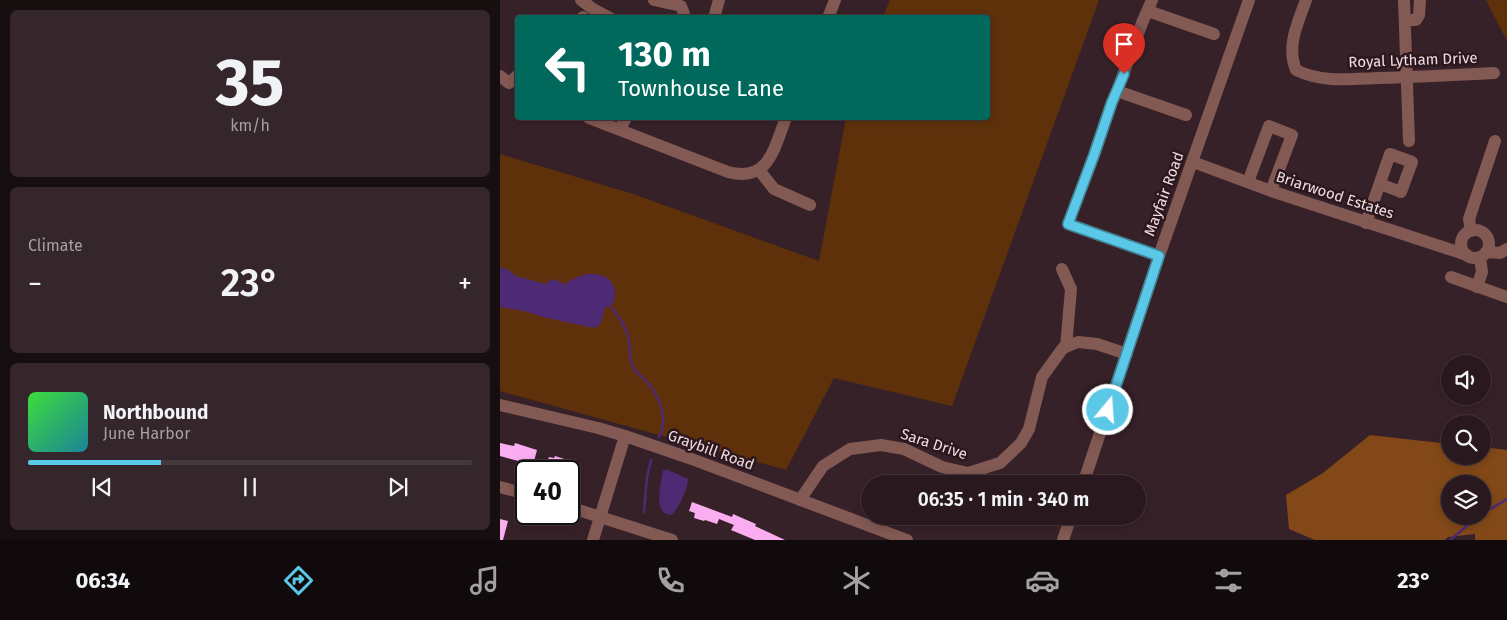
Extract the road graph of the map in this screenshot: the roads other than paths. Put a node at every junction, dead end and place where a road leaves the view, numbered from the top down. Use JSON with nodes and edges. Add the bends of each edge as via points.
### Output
{"nodes":[{"id":1,"x":581,"y":0,"type":"edge"},
{"id":2,"x":654,"y":0,"type":"edge"},
{"id":3,"x":719,"y":0,"type":"edge"},
{"id":4,"x":835,"y":0,"type":"edge"},
{"id":5,"x":1249,"y":0,"type":"edge"},
{"id":6,"x":1306,"y":0,"type":"edge"},
{"id":7,"x":1404,"y":0,"type":"edge"},
{"id":8,"x":1420,"y":0,"type":"edge"},
{"id":9,"x":1150,"y":6,"type":"edge"},
{"id":10,"x":589,"y":11,"type":"edge"},
{"id":11,"x":601,"y":15,"type":"edge"},
{"id":12,"x":684,"y":15,"type":"edge"},
{"id":13,"x":715,"y":15,"type":"edge"},
{"id":14,"x":829,"y":15,"type":"edge"},
{"id":15,"x":1405,"y":20,"type":"junction"},
{"id":16,"x":1214,"y":34,"type":"dead end"},
{"id":17,"x":1494,"y":73,"type":"dead end"},
{"id":18,"x":1406,"y":78,"type":"junction"},
{"id":19,"x":1117,"y":91,"type":"junction"},
{"id":20,"x":1186,"y":115,"type":"dead end"},
{"id":21,"x":595,"y":120,"type":"edge"},
{"id":22,"x":625,"y":120,"type":"edge"},
{"id":23,"x":785,"y":120,"type":"edge"},
{"id":24,"x":620,"y":129,"type":"junction"},
{"id":25,"x":1409,"y":141,"type":"dead end"},
{"id":26,"x":1496,"y":141,"type":"dead end"},
{"id":27,"x":1193,"y":162,"type":"junction"},
{"id":28,"x":759,"y":170,"type":"junction"},
{"id":29,"x":1248,"y":182,"type":"junction"},
{"id":30,"x":1380,"y":184,"type":"dead end"},
{"id":31,"x":1271,"y":191,"type":"junction"},
{"id":32,"x":810,"y":205,"type":"dead end"},
{"id":33,"x":1366,"y":223,"type":"junction"},
{"id":34,"x":1471,"y":231,"type":"junction"},
{"id":35,"x":1507,"y":249,"type":"edge"},
{"id":36,"x":1467,"y":255,"type":"junction"},
{"id":37,"x":1483,"y":255,"type":"junction"},
{"id":38,"x":1159,"y":256,"type":"junction"},
{"id":39,"x":1062,"y":269,"type":"dead end"},
{"id":40,"x":1451,"y":278,"type":"dead end"},
{"id":41,"x":1477,"y":287,"type":"junction"},
{"id":42,"x":1507,"y":297,"type":"edge"},
{"id":43,"x":1066,"y":347,"type":"junction"},
{"id":44,"x":1127,"y":354,"type":"junction"},
{"id":45,"x":500,"y":405,"type":"edge"},
{"id":46,"x":626,"y":436,"type":"junction"},
{"id":47,"x":1086,"y":475,"type":"edge"},
{"id":48,"x":500,"y":487,"type":"edge"},
{"id":49,"x":515,"y":491,"type":"edge"},
{"id":50,"x":800,"y":500,"type":"junction"},
{"id":51,"x":580,"y":511,"type":"edge"},
{"id":52,"x":600,"y":517,"type":"junction"},
{"id":53,"x":1068,"y":525,"type":"edge"},
{"id":54,"x":593,"y":540,"type":"edge"},
{"id":55,"x":672,"y":540,"type":"edge"},
{"id":56,"x":907,"y":540,"type":"edge"},
{"id":57,"x":1063,"y":540,"type":"edge"}],
"edges":[{"from":1,"to":10,"type":"street"},
{"from":2,"to":12,"type":"street","via":[[681,6]]},
{"from":3,"to":13,"type":"street"},
{"from":4,"to":14,"type":"street"},
{"from":5,"to":27,"type":"street","name":"Mayfair Road"},
{"from":6,"to":18,"type":"street","name":"Royal Lytham Drive","via":[[1292,44],[1296,70],[1318,78]]},
{"from":7,"to":15,"type":"street"},
{"from":8,"to":15,"type":"street","via":[[1416,20]]},
{"from":9,"to":16,"type":"street"},
{"from":9,"to":19,"type":"street"},
{"from":10,"to":11,"type":"street"},
{"from":15,"to":18,"type":"street"},
{"from":17,"to":18,"type":"street","name":"Royal Lytham Drive"},
{"from":18,"to":25,"type":"street"},
{"from":19,"to":20,"type":"street"},
{"from":19,"to":38,"type":"street","via":[[1068,224]]},
{"from":21,"to":24,"type":"street"},
{"from":22,"to":24,"type":"street"},
{"from":23,"to":28,"type":"street","via":[[767,163]]},
{"from":24,"to":28,"type":"street","via":[[728,172],[747,174]]},
{"from":26,"to":34,"type":"street","via":[[1469,219]]},
{"from":27,"to":29,"type":"street","name":"Briarwood Estates"},
{"from":27,"to":38,"type":"street","name":"Mayfair Road"},
{"from":28,"to":32,"type":"street","via":[[774,189]]},
{"from":29,"to":31,"type":"street","name":"Briarwood Estates"},
{"from":29,"to":31,"type":"street","via":[[1269,126],[1292,135]]},
{"from":30,"to":33,"type":"street"},
{"from":31,"to":33,"type":"street","name":"Briarwood Estates"},
{"from":33,"to":36,"type":"street","name":"Briarwood Estates"},
{"from":34,"to":36,"type":"street","via":[[1462,241],[1462,249]]},
{"from":34,"to":37,"type":"street","via":[[1486,236],[1489,243]]},
{"from":35,"to":37,"type":"street"},
{"from":36,"to":37,"type":"street","via":[[1474,258]]},
{"from":37,"to":41,"type":"street"},
{"from":38,"to":44,"type":"street","name":"Mayfair Road"},
{"from":39,"to":43,"type":"street","via":[[1071,289]]},
{"from":40,"to":41,"type":"street"},
{"from":41,"to":42,"type":"street"},
{"from":43,"to":44,"type":"street","via":[[1078,342],[1097,344]]},
{"from":43,"to":50,"type":"street","name":"Sara Drive","via":[[1042,377],[1029,428],[1021,443],[1000,463],[968,473],[942,467],[904,449],[881,446],[850,448],[823,466]]},
{"from":44,"to":47,"type":"street","name":"Mayfair Road"},
{"from":45,"to":46,"type":"street","name":"Graybill Road"},
{"from":46,"to":50,"type":"street","name":"Graybill Road"},
{"from":46,"to":52,"type":"street"},
{"from":48,"to":49,"type":"street"},
{"from":50,"to":56,"type":"street","name":"Graybill Road"},
{"from":51,"to":52,"type":"street"},
{"from":52,"to":54,"type":"street"},
{"from":52,"to":55,"type":"street"},
{"from":53,"to":57,"type":"street"}]}
